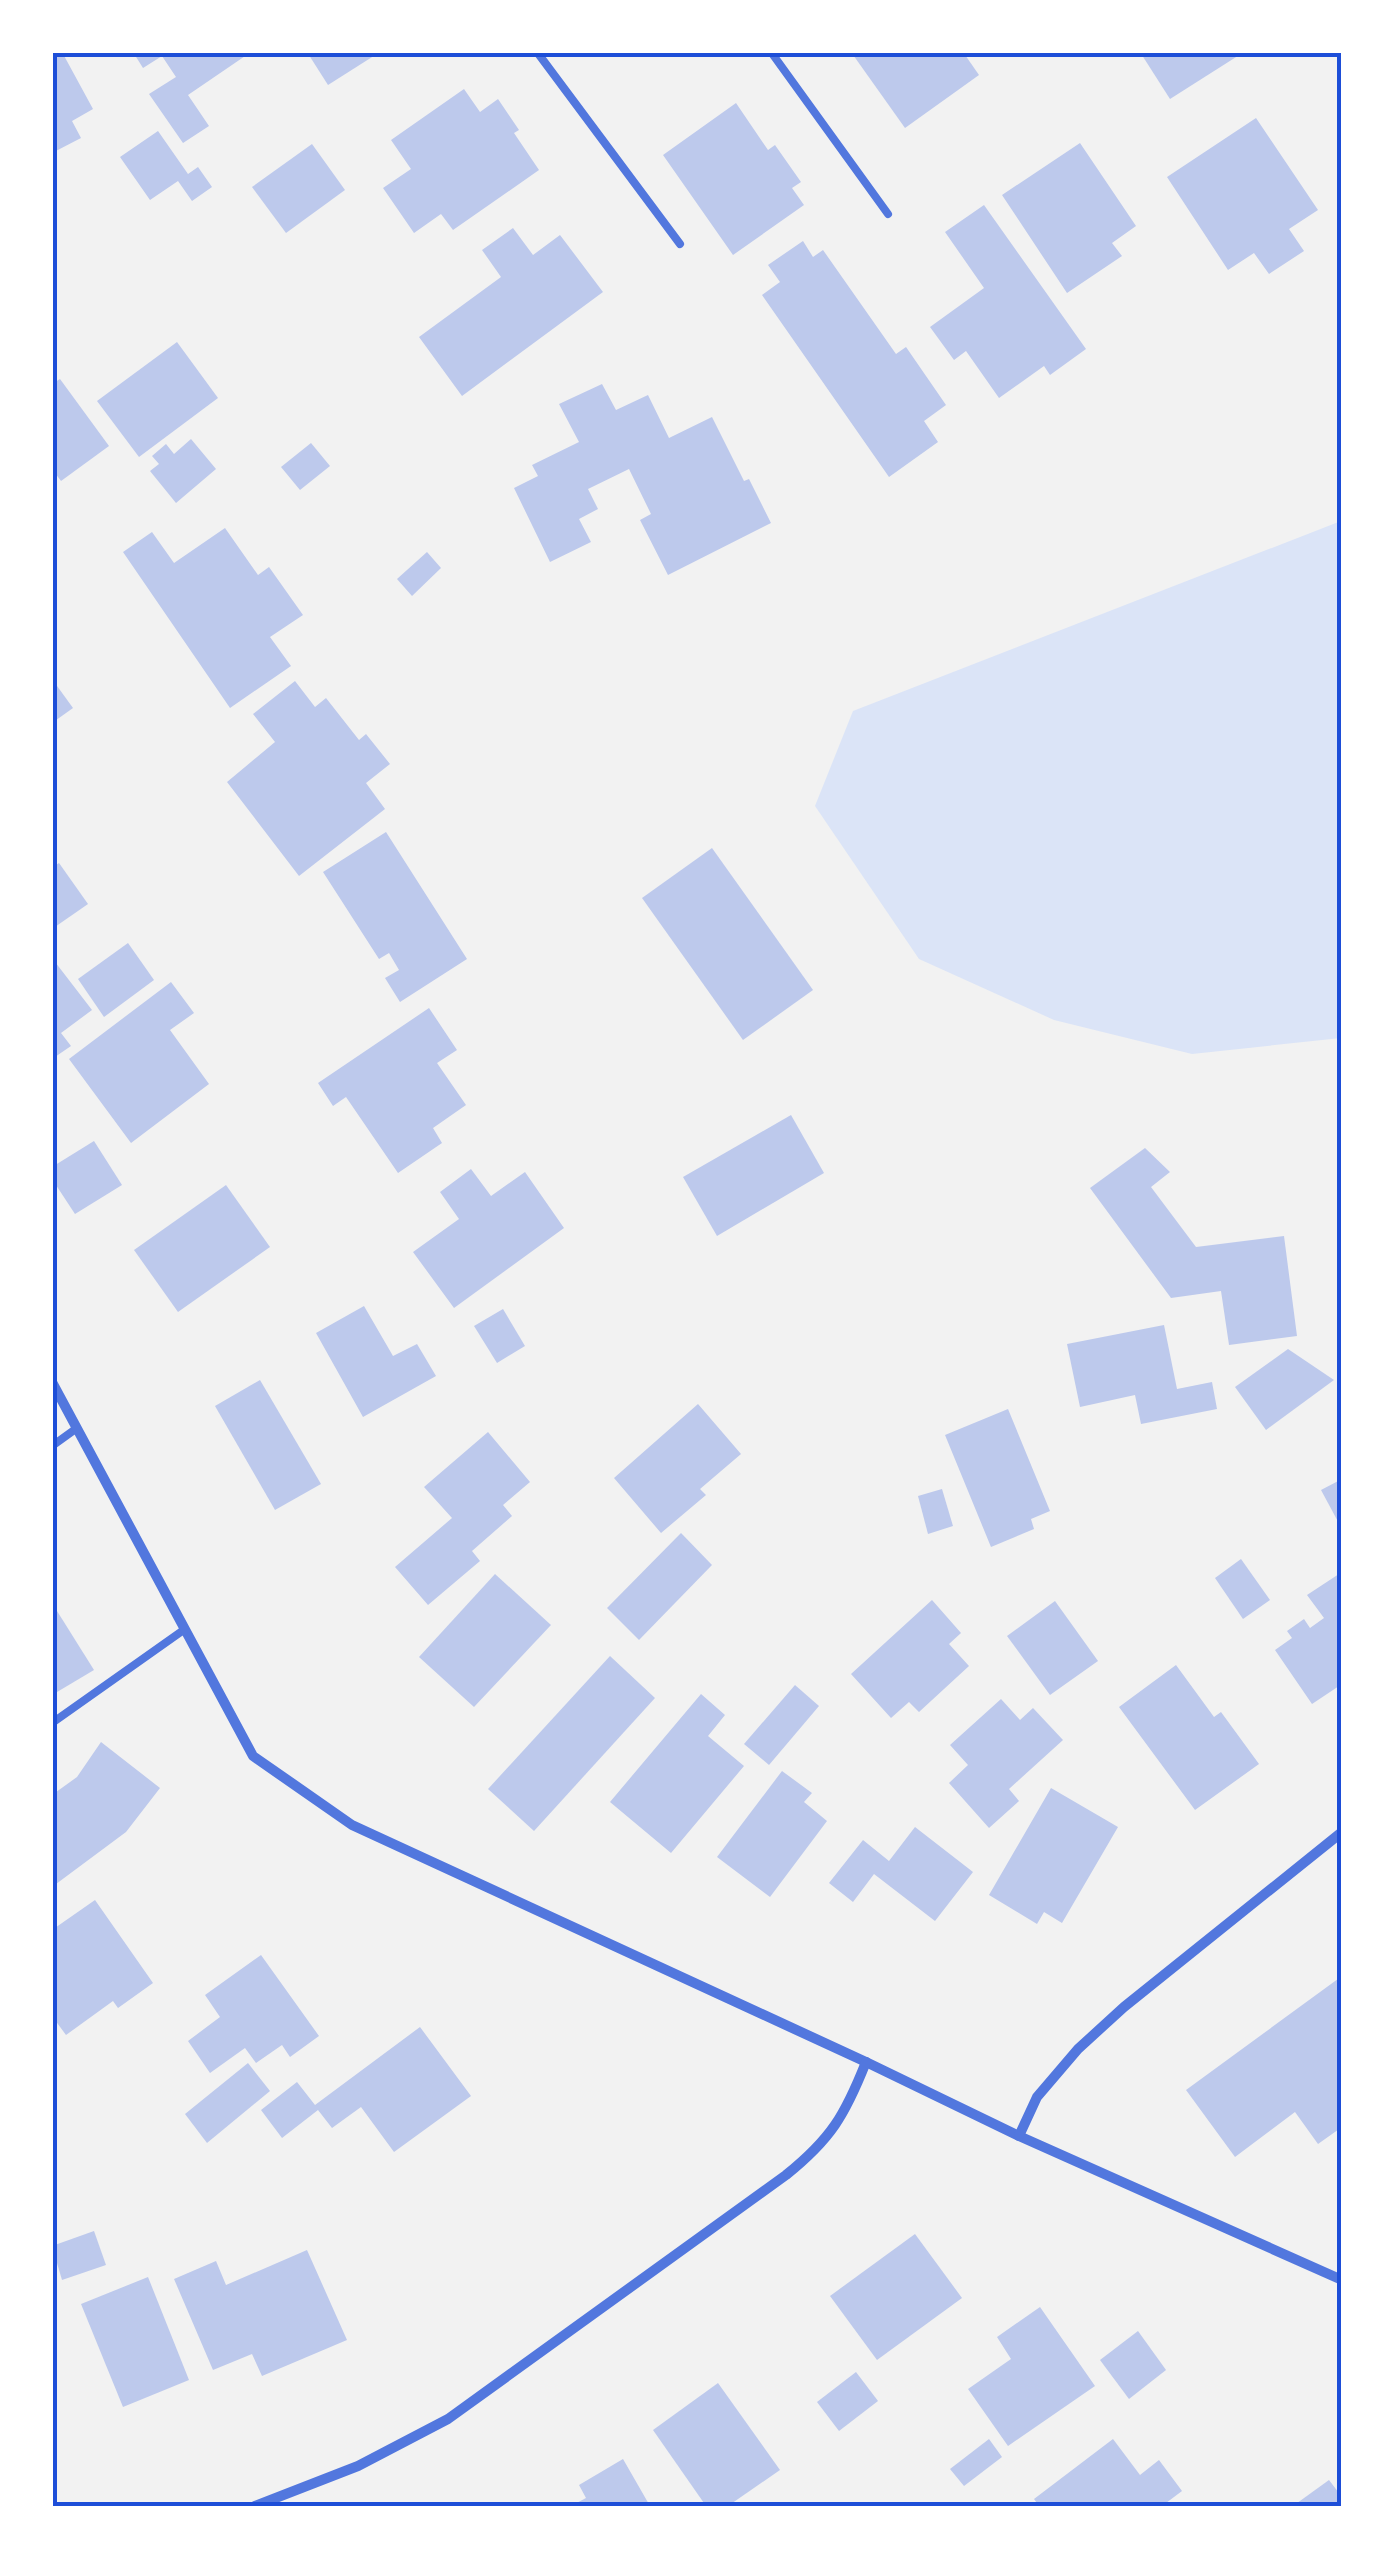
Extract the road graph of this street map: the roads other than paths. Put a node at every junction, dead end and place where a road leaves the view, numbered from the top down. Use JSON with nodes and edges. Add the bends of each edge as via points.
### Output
{"nodes":[{"id":1,"x":538,"y":52,"type":"edge"},
{"id":2,"x":771,"y":52,"type":"edge"},
{"id":3,"x":888,"y":214,"type":"dead end"},
{"id":4,"x":680,"y":244,"type":"dead end"},
{"id":5,"x":52,"y":1382,"type":"edge"},
{"id":6,"x":77,"y":1428,"type":"junction"},
{"id":7,"x":52,"y":1446,"type":"edge"},
{"id":8,"x":186,"y":1629,"type":"junction"},
{"id":9,"x":52,"y":1723,"type":"edge"},
{"id":10,"x":1342,"y":1832,"type":"edge"},
{"id":11,"x":866,"y":2062,"type":"junction"},
{"id":12,"x":1019,"y":2136,"type":"junction"},
{"id":13,"x":1342,"y":2280,"type":"edge"},
{"id":14,"x":255,"y":2506,"type":"edge"}],
"edges":[{"from":1,"to":4,"type":"lane"},
{"from":2,"to":3,"type":"lane"},
{"from":5,"to":6,"type":"street"},
{"from":6,"to":7,"type":"lane"},
{"from":6,"to":8,"type":"street"},
{"from":8,"to":9,"type":"lane"},
{"from":8,"to":11,"type":"street","via":[[253,1756],[352,1825]]},
{"from":10,"to":12,"type":"street","via":[[1090,2038],[1036,2096]]},
{"from":11,"to":12,"type":"street"},
{"from":11,"to":14,"type":"street","via":[[848,2107],[820,2148],[786,2175],[448,2419],[358,2466]]},
{"from":12,"to":13,"type":"street"}]}
